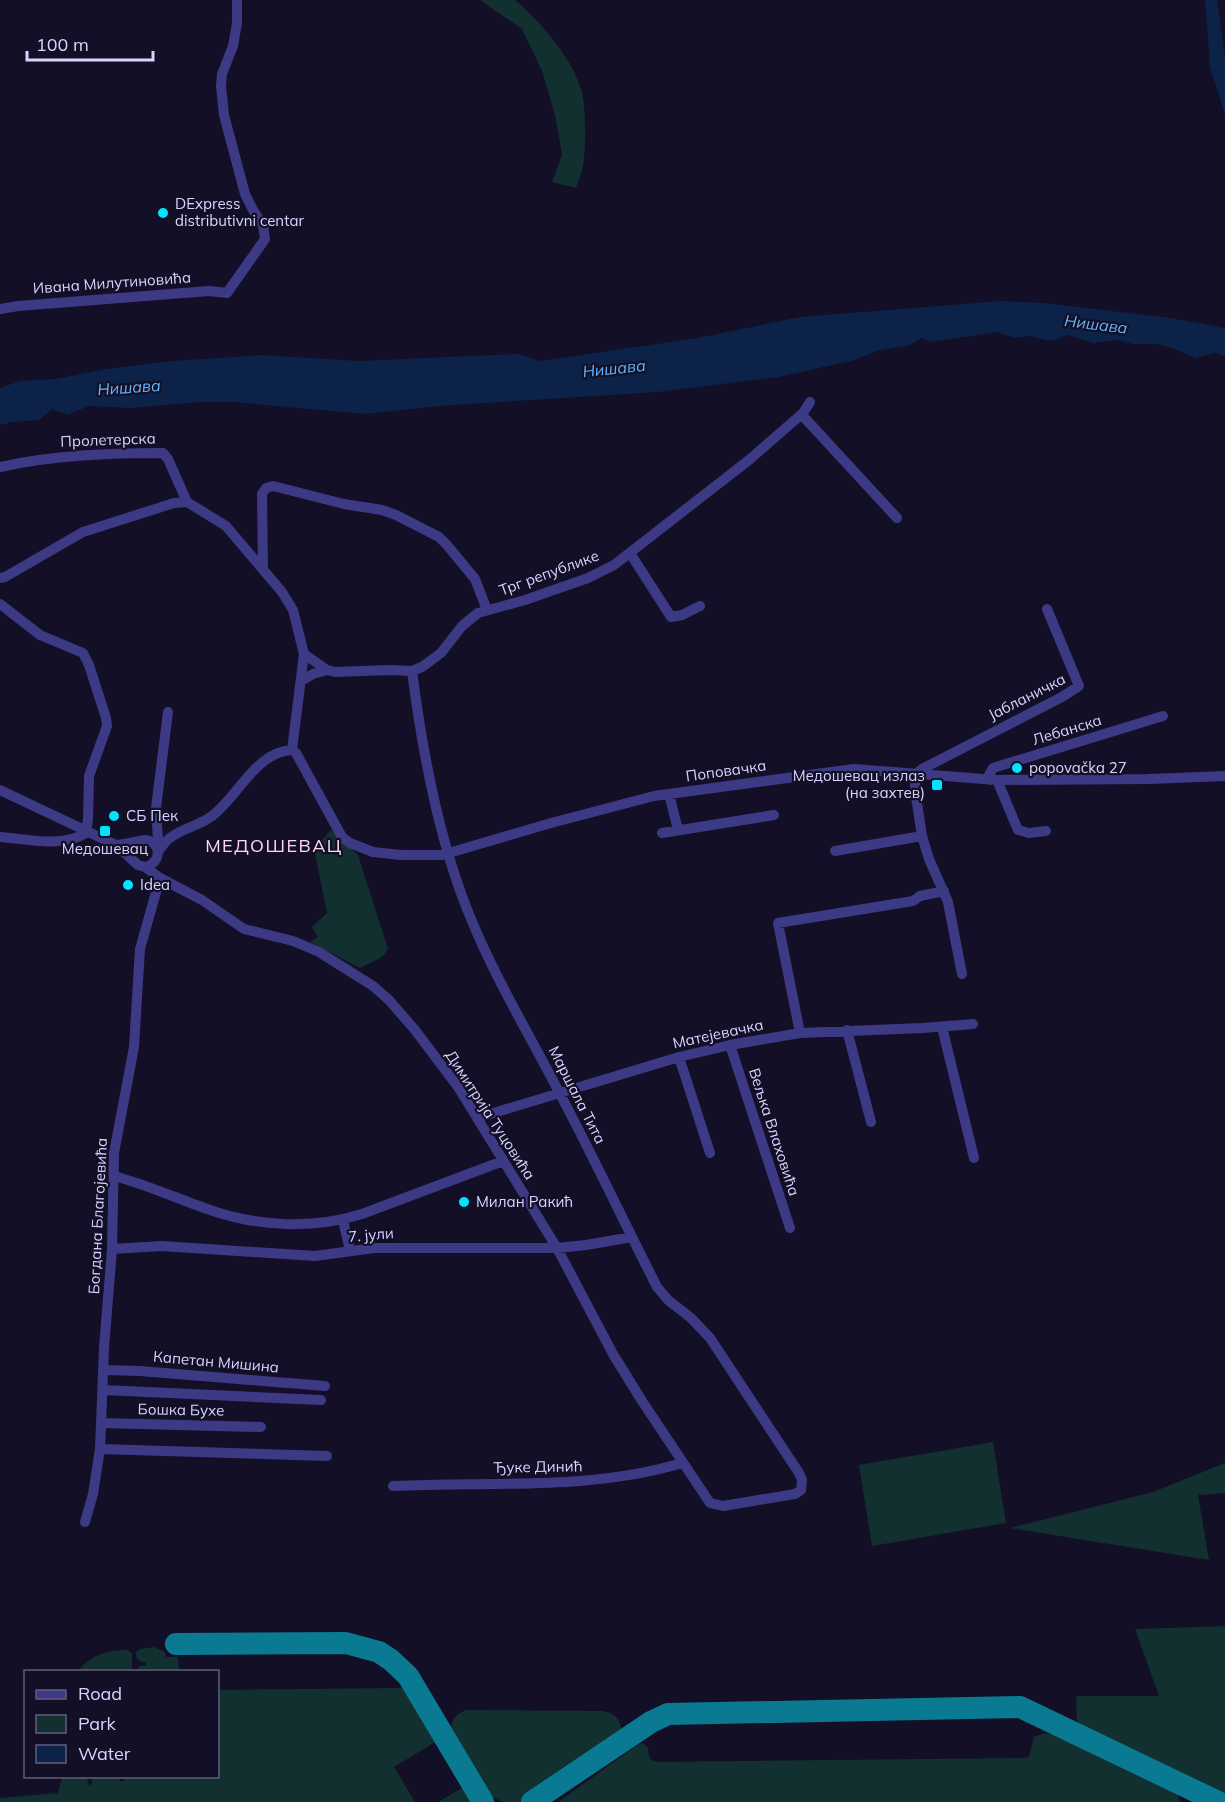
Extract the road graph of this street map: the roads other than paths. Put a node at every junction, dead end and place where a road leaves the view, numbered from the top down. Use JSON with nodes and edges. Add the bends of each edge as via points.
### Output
{"nodes":[{"id":1,"x":237,"y":0,"type":"edge"},
{"id":2,"x":0,"y":309,"type":"edge"},
{"id":3,"x":810,"y":402,"type":"dead end"},
{"id":4,"x":801,"y":415,"type":"junction"},
{"id":5,"x":0,"y":467,"type":"edge"},
{"id":6,"x":187,"y":502,"type":"junction"},
{"id":7,"x":897,"y":518,"type":"dead end"},
{"id":8,"x":630,"y":553,"type":"junction"},
{"id":9,"x":263,"y":568,"type":"junction"},
{"id":10,"x":2,"y":580,"type":"edge"},
{"id":11,"x":0,"y":604,"type":"edge"},
{"id":12,"x":700,"y":606,"type":"dead end"},
{"id":13,"x":1047,"y":609,"type":"dead end"},
{"id":14,"x":487,"y":610,"type":"junction"},
{"id":15,"x":304,"y":654,"type":"junction"},
{"id":16,"x":327,"y":670,"type":"junction"},
{"id":17,"x":412,"y":671,"type":"junction"},
{"id":18,"x":301,"y":681,"type":"junction"},
{"id":19,"x":168,"y":712,"type":"dead end"},
{"id":20,"x":1163,"y":716,"type":"dead end"},
{"id":21,"x":292,"y":750,"type":"junction"},
{"id":22,"x":915,"y":775,"type":"junction"},
{"id":23,"x":1225,"y":776,"type":"edge"},
{"id":24,"x":993,"y":780,"type":"junction"},
{"id":25,"x":0,"y":790,"type":"edge"},
{"id":26,"x":669,"y":794,"type":"junction"},
{"id":27,"x":774,"y":815,"type":"dead end"},
{"id":28,"x":678,"y":830,"type":"junction"},
{"id":29,"x":1046,"y":831,"type":"dead end"},
{"id":30,"x":86,"y":833,"type":"junction"},
{"id":31,"x":662,"y":833,"type":"dead end"},
{"id":32,"x":922,"y":836,"type":"junction"},
{"id":33,"x":0,"y":837,"type":"edge"},
{"id":34,"x":136,"y":843,"type":"junction"},
{"id":35,"x":116,"y":845,"type":"junction"},
{"id":36,"x":835,"y":851,"type":"dead end"},
{"id":37,"x":450,"y":853,"type":"junction"},
{"id":38,"x":132,"y":858,"type":"junction"},
{"id":39,"x":155,"y":859,"type":"junction"},
{"id":40,"x":944,"y":891,"type":"junction"},
{"id":41,"x":962,"y":974,"type":"dead end"},
{"id":42,"x":973,"y":1024,"type":"dead end"},
{"id":43,"x":942,"y":1027,"type":"junction"},
{"id":44,"x":847,"y":1030,"type":"junction"},
{"id":45,"x":800,"y":1033,"type":"junction"},
{"id":46,"x":730,"y":1045,"type":"junction"},
{"id":47,"x":679,"y":1057,"type":"junction"},
{"id":48,"x":559,"y":1092,"type":"junction"},
{"id":49,"x":477,"y":1118,"type":"junction"},
{"id":50,"x":871,"y":1122,"type":"dead end"},
{"id":51,"x":710,"y":1153,"type":"dead end"},
{"id":52,"x":974,"y":1158,"type":"dead end"},
{"id":53,"x":503,"y":1161,"type":"junction"},
{"id":54,"x":114,"y":1176,"type":"junction"},
{"id":55,"x":343,"y":1220,"type":"junction"},
{"id":56,"x":790,"y":1228,"type":"dead end"},
{"id":57,"x":632,"y":1237,"type":"junction"},
{"id":58,"x":557,"y":1248,"type":"junction"},
{"id":59,"x":112,"y":1249,"type":"junction"},
{"id":60,"x":350,"y":1251,"type":"junction"},
{"id":61,"x":104,"y":1370,"type":"junction"},
{"id":62,"x":325,"y":1386,"type":"dead end"},
{"id":63,"x":103,"y":1390,"type":"junction"},
{"id":64,"x":321,"y":1400,"type":"dead end"},
{"id":65,"x":101,"y":1423,"type":"junction"},
{"id":66,"x":261,"y":1427,"type":"dead end"},
{"id":67,"x":100,"y":1449,"type":"junction"},
{"id":68,"x":327,"y":1456,"type":"dead end"},
{"id":69,"x":682,"y":1463,"type":"junction"},
{"id":70,"x":393,"y":1486,"type":"dead end"},
{"id":71,"x":801,"y":1490,"type":"joint"},
{"id":72,"x":86,"y":1522,"type":"dead end"}],
"edges":[{"from":1,"to":2,"type":"street","name":"Ивана Милутиновића","via":[[233,46],[222,74],[223,105],[242,184],[263,225],[265,239],[227,294],[209,291]]},
{"from":3,"to":4,"type":"street","name":"Трг републике"},
{"from":4,"to":7,"type":"street"},
{"from":4,"to":8,"type":"street","name":"Трг републике"},
{"from":5,"to":6,"type":"street","name":"Пролетерска","via":[[79,455],[163,453]]},
{"from":6,"to":9,"type":"street","via":[[226,526]]},
{"from":6,"to":10,"type":"street","via":[[83,532]]},
{"from":8,"to":12,"type":"street","via":[[671,617]]},
{"from":8,"to":14,"type":"street","name":"Трг републике","via":[[588,578]]},
{"from":9,"to":14,"type":"street","via":[[262,494],[273,486],[382,510],[439,537],[475,579]]},
{"from":9,"to":15,"type":"street","via":[[293,610]]},
{"from":11,"to":30,"type":"street","via":[[40,635],[83,653],[89,665],[107,726],[89,776]]},
{"from":13,"to":22,"type":"street","name":"Јабланичка","via":[[1079,686]]},
{"from":14,"to":17,"type":"street","name":"Трг републике","via":[[462,626],[433,660]]},
{"from":15,"to":16,"type":"street"},
{"from":15,"to":18,"type":"street"},
{"from":16,"to":17,"type":"street"},
{"from":16,"to":18,"type":"street"},
{"from":17,"to":37,"type":"street","name":"Маршала Тита","via":[[421,738]]},
{"from":18,"to":21,"type":"street"},
{"from":19,"to":39,"type":"street","name":"Богдана Благојевића","via":[[156,808]]},
{"from":20,"to":24,"type":"street","name":"Лебанска","via":[[993,768]]},
{"from":21,"to":37,"type":"street","name":"Поповачка","via":[[346,840],[387,854]]},
{"from":21,"to":39,"type":"street","via":[[271,756],[214,815],[169,838]]},
{"from":22,"to":24,"type":"street","name":"Поповачка"},
{"from":22,"to":26,"type":"street","name":"Поповачка","via":[[854,769]]},
{"from":22,"to":32,"type":"street"},
{"from":23,"to":24,"type":"street","name":"Поповачка"},
{"from":24,"to":29,"type":"street","via":[[1018,830]]},
{"from":25,"to":30,"type":"street"},
{"from":26,"to":28,"type":"street"},
{"from":26,"to":37,"type":"street","name":"Поповачка"},
{"from":27,"to":28,"type":"street"},
{"from":28,"to":31,"type":"street"},
{"from":30,"to":33,"type":"street","via":[[60,841]]},
{"from":30,"to":35,"type":"street"},
{"from":32,"to":36,"type":"street"},
{"from":32,"to":40,"type":"street"},
{"from":34,"to":35,"type":"street"},
{"from":34,"to":38,"type":"street"},
{"from":34,"to":39,"type":"street","via":[[145,840]]},
{"from":35,"to":38,"type":"street","name":"Димитрија Туцовића"},
{"from":37,"to":48,"type":"street","name":"Маршала Тита","via":[[481,945]]},
{"from":38,"to":39,"type":"street","name":"Димитрија Туцовића","via":[[138,865]]},
{"from":39,"to":49,"type":"street","name":"Димитрија Туцовића","via":[[202,900],[244,928],[305,945],[374,986],[415,1030]]},
{"from":39,"to":54,"type":"street","name":"Богдана Благојевића","via":[[140,949],[134,1047],[114,1153]]},
{"from":40,"to":41,"type":"street"},
{"from":40,"to":45,"type":"street","via":[[913,901],[778,923]]},
{"from":42,"to":43,"type":"street","name":"Матејевачка"},
{"from":43,"to":44,"type":"street","name":"Матејевачка"},
{"from":43,"to":52,"type":"street"},
{"from":44,"to":45,"type":"street","name":"Матејевачка"},
{"from":44,"to":50,"type":"street"},
{"from":45,"to":46,"type":"street","name":"Матејевачка"},
{"from":46,"to":47,"type":"street","name":"Матејевачка"},
{"from":46,"to":56,"type":"street","name":"Вељка Влаховића"},
{"from":47,"to":48,"type":"street","name":"Матејевачка"},
{"from":47,"to":51,"type":"street"},
{"from":48,"to":49,"type":"street","name":"Матејевачка"},
{"from":48,"to":57,"type":"street","name":"Маршала Тита"},
{"from":49,"to":53,"type":"street","name":"Димитрија Туцовића"},
{"from":53,"to":55,"type":"street"},
{"from":53,"to":58,"type":"street","name":"Димитрија Туцовића"},
{"from":54,"to":55,"type":"street","via":[[233,1217],[291,1224]]},
{"from":54,"to":59,"type":"street","name":"Богдана Благојевића"},
{"from":55,"to":60,"type":"street"},
{"from":57,"to":58,"type":"street","name":"7. јули"},
{"from":57,"to":71,"type":"street","name":"Маршала Тита","via":[[657,1287],[710,1338],[795,1465],[802,1480]]},
{"from":58,"to":60,"type":"street","name":"7. јули"},
{"from":58,"to":69,"type":"street","name":"Димитрија Туцовића","via":[[613,1354]]},
{"from":59,"to":60,"type":"street","name":"7. јули","via":[[162,1246],[315,1256]]},
{"from":59,"to":61,"type":"street","name":"Богдана Благојевића"},
{"from":61,"to":62,"type":"street","name":"Капетан Мишина"},
{"from":61,"to":63,"type":"street","name":"Богдана Благојевића"},
{"from":63,"to":64,"type":"street"},
{"from":63,"to":65,"type":"street","name":"Богдана Благојевића"},
{"from":65,"to":66,"type":"street","name":"Бошка Бухе"},
{"from":65,"to":67,"type":"street","name":"Богдана Благојевића"},
{"from":67,"to":68,"type":"street"},
{"from":67,"to":72,"type":"street","name":"Богдана Благојевића"},
{"from":69,"to":70,"type":"street","name":"Ђуке Динић","via":[[640,1474],[591,1480]]},
{"from":69,"to":71,"type":"street","name":"Димитрија Туцовића","via":[[716,1506],[786,1496]]}]}
